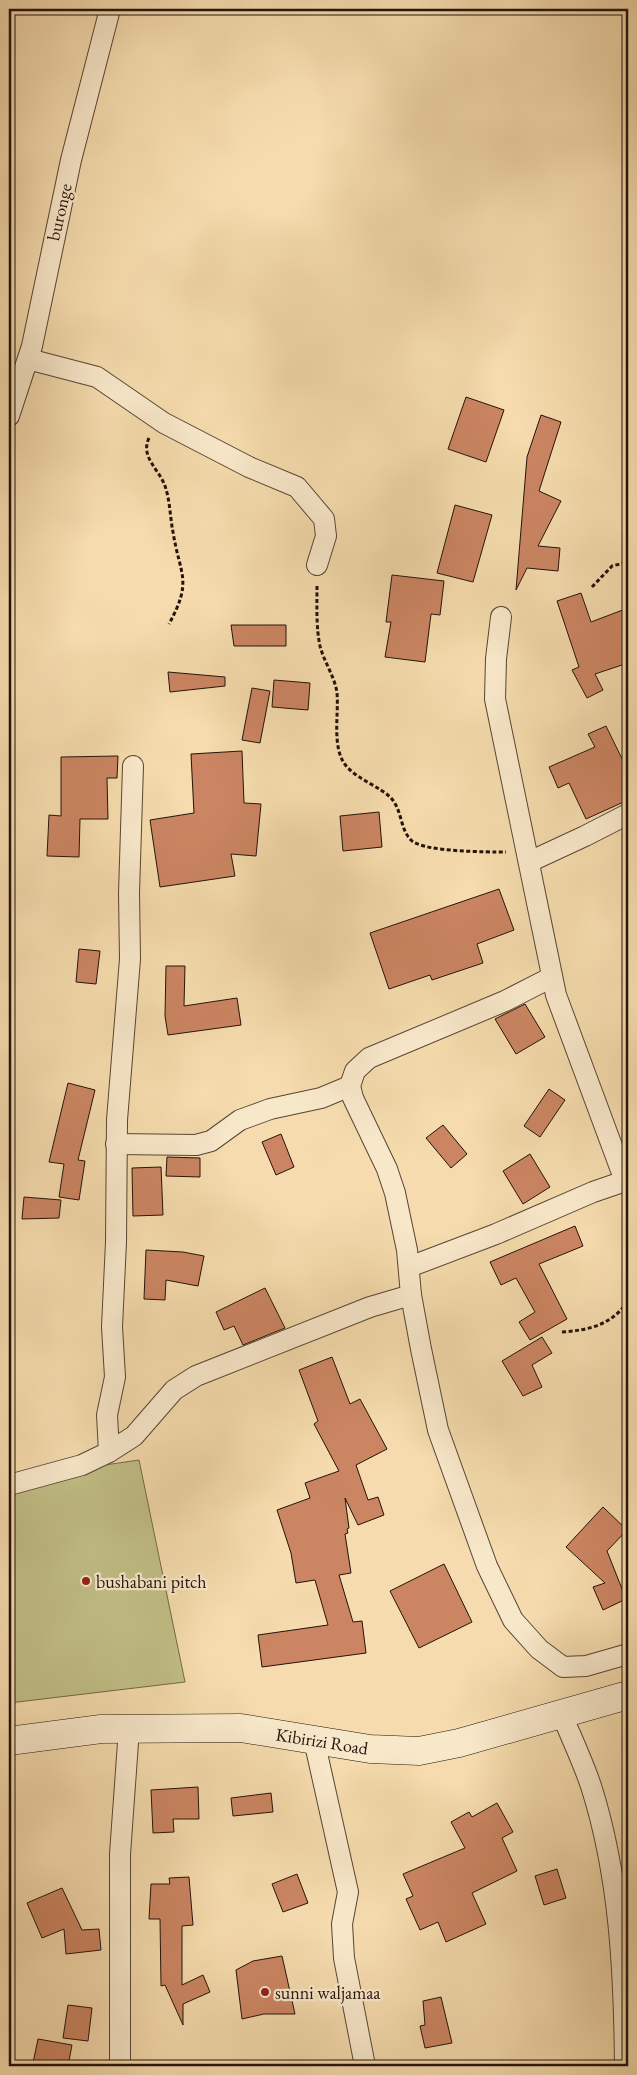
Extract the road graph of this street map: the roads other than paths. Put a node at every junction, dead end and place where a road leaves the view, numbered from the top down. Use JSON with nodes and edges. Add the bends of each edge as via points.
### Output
{"nodes":[{"id":1,"x":110,"y":9,"type":"edge"},
{"id":2,"x":28,"y":359,"type":"junction"},
{"id":3,"x":9,"y":416,"type":"edge"},
{"id":4,"x":317,"y":566,"type":"road end"},
{"id":5,"x":501,"y":617,"type":"dead end"},
{"id":6,"x":132,"y":766,"type":"dead end"},
{"id":7,"x":628,"y":814,"type":"edge"},
{"id":8,"x":527,"y":857,"type":"junction"},
{"id":9,"x":552,"y":977,"type":"junction"},
{"id":10,"x":350,"y":1086,"type":"junction"},
{"id":11,"x":116,"y":1144,"type":"junction"},
{"id":12,"x":627,"y":1180,"type":"edge"},
{"id":13,"x":409,"y":1267,"type":"junction"},
{"id":14,"x":411,"y":1295,"type":"junction"},
{"id":15,"x":109,"y":1452,"type":"junction"},
{"id":16,"x":9,"y":1485,"type":"edge"},
{"id":17,"x":628,"y":1654,"type":"edge"},
{"id":18,"x":628,"y":1695,"type":"edge"},
{"id":19,"x":562,"y":1715,"type":"junction"},
{"id":20,"x":129,"y":1729,"type":"junction"},
{"id":21,"x":9,"y":1740,"type":"edge"},
{"id":22,"x":314,"y":1740,"type":"junction"},
{"id":23,"x":619,"y":1869,"type":"edge"},
{"id":24,"x":120,"y":2066,"type":"edge"},
{"id":25,"x":365,"y":2066,"type":"edge"},
{"id":26,"x":625,"y":2066,"type":"edge"}],
"edges":[{"from":1,"to":2,"type":"street","name":"buronge","via":[[67,178]]},
{"from":2,"to":3,"type":"street","name":"buronge"},
{"from":2,"to":4,"type":"street","via":[[96,377],[159,419],[249,467],[297,487],[324,519],[326,536]]},
{"from":5,"to":8,"type":"street","via":[[495,699]]},
{"from":6,"to":11,"type":"street","via":[[130,959]]},
{"from":7,"to":8,"type":"street","via":[[585,836]]},
{"from":8,"to":9,"type":"street"},
{"from":9,"to":10,"type":"street","via":[[505,1001],[369,1058],[355,1070]]},
{"from":9,"to":12,"type":"street"},
{"from":10,"to":11,"type":"street","via":[[322,1098],[270,1109],[240,1120],[211,1141],[196,1145]]},
{"from":10,"to":13,"type":"street","via":[[357,1111],[387,1169],[395,1193]]},
{"from":11,"to":15,"type":"street","via":[[112,1327],[115,1377],[107,1415]]},
{"from":12,"to":13,"type":"street"},
{"from":13,"to":14,"type":"street"},
{"from":14,"to":15,"type":"street","via":[[370,1307],[196,1376],[174,1390],[134,1436]]},
{"from":14,"to":17,"type":"street","via":[[441,1438],[487,1566],[513,1620],[539,1649],[563,1667],[586,1666]]},
{"from":15,"to":16,"type":"street","via":[[82,1465]]},
{"from":18,"to":19,"type":"street","name":"Kibirizi Road"},
{"from":19,"to":22,"type":"street","name":"Kibirizi Road","via":[[419,1751],[370,1749]]},
{"from":19,"to":23,"type":"street"},
{"from":20,"to":21,"type":"street","name":"Kibirizi Road","via":[[101,1729]]},
{"from":20,"to":22,"type":"street","name":"Kibirizi Road","via":[[241,1728]]},
{"from":20,"to":24,"type":"street","via":[[120,1854]]},
{"from":22,"to":25,"type":"street","via":[[348,1892],[342,1924],[344,1958]]},
{"from":23,"to":26,"type":"street","via":[[617,1901]]}]}
